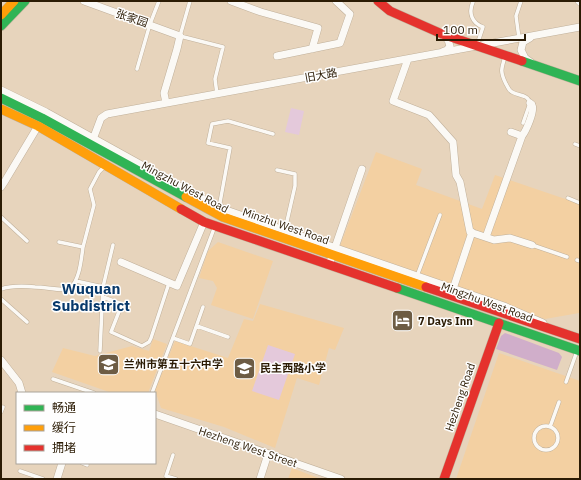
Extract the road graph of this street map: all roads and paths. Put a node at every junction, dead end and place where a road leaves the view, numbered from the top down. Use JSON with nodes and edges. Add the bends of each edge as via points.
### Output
{"nodes":[{"id":1,"x":14,"y":1,"type":"edge"},
{"id":2,"x":24,"y":1,"type":"edge"},
{"id":3,"x":84,"y":1,"type":"edge"},
{"id":4,"x":159,"y":1,"type":"edge"},
{"id":5,"x":190,"y":1,"type":"edge"},
{"id":6,"x":230,"y":1,"type":"edge"},
{"id":7,"x":336,"y":1,"type":"edge"},
{"id":8,"x":378,"y":1,"type":"edge"},
{"id":9,"x":521,"y":1,"type":"edge"},
{"id":10,"x":473,"y":2,"type":"dead end"},
{"id":11,"x":1,"y":15,"type":"edge"},
{"id":12,"x":150,"y":24,"type":"junction"},
{"id":13,"x":1,"y":26,"type":"edge"},
{"id":14,"x":580,"y":27,"type":"edge"},
{"id":15,"x":430,"y":29,"type":"junction"},
{"id":16,"x":540,"y":35,"type":"junction"},
{"id":17,"x":180,"y":36,"type":"junction"},
{"id":18,"x":519,"y":39,"type":"junction"},
{"id":19,"x":478,"y":46,"type":"junction"},
{"id":20,"x":312,"y":49,"type":"junction"},
{"id":21,"x":436,"y":54,"type":"junction"},
{"id":22,"x":277,"y":56,"type":"dead end"},
{"id":23,"x":505,"y":56,"type":"junction"},
{"id":24,"x":408,"y":59,"type":"junction"},
{"id":25,"x":543,"y":68,"type":"junction"},
{"id":26,"x":137,"y":69,"type":"dead end"},
{"id":27,"x":580,"y":81,"type":"edge"},
{"id":28,"x":1,"y":90,"type":"edge"},
{"id":29,"x":217,"y":94,"type":"junction"},
{"id":30,"x":1,"y":98,"type":"edge"},
{"id":31,"x":166,"y":103,"type":"junction"},
{"id":32,"x":530,"y":103,"type":"junction"},
{"id":33,"x":1,"y":108,"type":"edge"},
{"id":34,"x":523,"y":123,"type":"dead end"},
{"id":35,"x":38,"y":126,"type":"junction"},
{"id":36,"x":511,"y":132,"type":"dead end"},
{"id":37,"x":273,"y":134,"type":"dead end"},
{"id":38,"x":522,"y":136,"type":"junction"},
{"id":39,"x":575,"y":144,"type":"dead end"},
{"id":40,"x":90,"y":145,"type":"junction"},
{"id":41,"x":580,"y":146,"type":"edge"},
{"id":42,"x":106,"y":165,"type":"junction"},
{"id":43,"x":362,"y":169,"type":"dead end"},
{"id":44,"x":277,"y":170,"type":"dead end"},
{"id":45,"x":1,"y":186,"type":"edge"},
{"id":46,"x":568,"y":198,"type":"dead end"},
{"id":47,"x":580,"y":203,"type":"edge"},
{"id":48,"x":219,"y":211,"type":"junction"},
{"id":49,"x":440,"y":215,"type":"dead end"},
{"id":50,"x":1,"y":217,"type":"edge"},
{"id":51,"x":204,"y":222,"type":"junction"},
{"id":52,"x":215,"y":226,"type":"junction"},
{"id":53,"x":285,"y":230,"type":"junction"},
{"id":54,"x":472,"y":232,"type":"junction"},
{"id":55,"x":486,"y":237,"type":"junction"},
{"id":56,"x":26,"y":241,"type":"dead end"},
{"id":57,"x":59,"y":242,"type":"dead end"},
{"id":58,"x":113,"y":245,"type":"dead end"},
{"id":59,"x":532,"y":245,"type":"joint"},
{"id":60,"x":83,"y":247,"type":"junction"},
{"id":61,"x":334,"y":251,"type":"junction"},
{"id":62,"x":567,"y":257,"type":"dead end"},
{"id":63,"x":121,"y":262,"type":"dead end"},
{"id":64,"x":329,"y":265,"type":"junction"},
{"id":65,"x":417,"y":276,"type":"junction"},
{"id":66,"x":76,"y":281,"type":"junction"},
{"id":67,"x":169,"y":282,"type":"junction"},
{"id":68,"x":103,"y":287,"type":"junction"},
{"id":69,"x":1,"y":289,"type":"edge"},
{"id":70,"x":454,"y":289,"type":"junction"},
{"id":71,"x":103,"y":297,"type":"junction"},
{"id":72,"x":1,"y":298,"type":"edge"},
{"id":73,"x":203,"y":308,"type":"dead end"},
{"id":74,"x":26,"y":322,"type":"dead end"},
{"id":75,"x":499,"y":323,"type":"junction"},
{"id":76,"x":197,"y":326,"type":"junction"},
{"id":77,"x":228,"y":337,"type":"dead end"},
{"id":78,"x":173,"y":338,"type":"junction"},
{"id":79,"x":580,"y":339,"type":"edge"},
{"id":80,"x":579,"y":348,"type":"edge"},
{"id":81,"x":100,"y":351,"type":"dead end"},
{"id":82,"x":1,"y":360,"type":"edge"},
{"id":83,"x":53,"y":379,"type":"dead end"},
{"id":84,"x":566,"y":382,"type":"dead end"},
{"id":85,"x":22,"y":392,"type":"edge"},
{"id":86,"x":91,"y":392,"type":"edge"},
{"id":87,"x":152,"y":392,"type":"edge"},
{"id":88,"x":559,"y":402,"type":"dead end"},
{"id":89,"x":2,"y":407,"type":"dead end"},
{"id":90,"x":1,"y":412,"type":"edge"},
{"id":91,"x":156,"y":414,"type":"edge"},
{"id":92,"x":550,"y":427,"type":"junction"},
{"id":93,"x":268,"y":454,"type":"junction"},
{"id":94,"x":174,"y":455,"type":"dead end"},
{"id":95,"x":62,"y":464,"type":"edge"},
{"id":96,"x":20,"y":471,"type":"dead end"},
{"id":97,"x":43,"y":479,"type":"edge"},
{"id":98,"x":57,"y":479,"type":"edge"},
{"id":99,"x":176,"y":479,"type":"edge"},
{"id":100,"x":260,"y":479,"type":"edge"},
{"id":101,"x":341,"y":479,"type":"edge"},
{"id":102,"x":444,"y":479,"type":"edge"}],
"edges":[{"from":1,"to":11,"type":"main road"},
{"from":2,"to":13,"type":"main road"},
{"from":3,"to":12,"type":"street","name":"张家园"},
{"from":4,"to":12,"type":"lane"},
{"from":5,"to":17,"type":"lane"},
{"from":6,"to":20,"type":"street","via":[[318,28]]},
{"from":7,"to":20,"type":"street","via":[[350,14],[340,43]]},
{"from":8,"to":15,"type":"main road","via":[[390,11]]},
{"from":9,"to":18,"type":"lane","via":[[516,16]]},
{"from":10,"to":19,"type":"lane","via":[[471,16],[476,24],[483,27]]},
{"from":12,"to":17,"type":"street","name":"张家园"},
{"from":12,"to":26,"type":"lane"},
{"from":14,"to":16,"type":"street","name":"旧大路"},
{"from":15,"to":19,"type":"main road"},
{"from":15,"to":21,"type":"street","via":[[446,36],[450,43],[447,50]]},
{"from":16,"to":18,"type":"street","name":"旧大路"},
{"from":16,"to":25,"type":"street","via":[[523,42],[521,50],[525,58]]},
{"from":17,"to":29,"type":"lane","name":"张家园","via":[[223,47],[214,79]]},
{"from":17,"to":31,"type":"street","via":[[164,93]]},
{"from":18,"to":19,"type":"street","name":"旧大路"},
{"from":19,"to":21,"type":"street","name":"旧大路"},
{"from":19,"to":23,"type":"main road"},
{"from":20,"to":22,"type":"street"},
{"from":21,"to":24,"type":"street","name":"旧大路"},
{"from":23,"to":25,"type":"main road"},
{"from":23,"to":32,"type":"lane","via":[[502,76],[509,90],[527,97]]},
{"from":24,"to":29,"type":"street","name":"旧大路"},
{"from":24,"to":54,"type":"street","via":[[393,101],[429,115],[453,142],[456,175]]},
{"from":25,"to":27,"type":"main road"},
{"from":28,"to":40,"type":"street","via":[[46,112]]},
{"from":29,"to":31,"type":"street","name":"旧大路"},
{"from":30,"to":40,"type":"main road","name":"Minzhu West Road"},
{"from":31,"to":40,"type":"street","name":"旧大路","via":[[107,114],[101,118]]},
{"from":32,"to":34,"type":"lane"},
{"from":32,"to":38,"type":"street","via":[[533,110],[526,132]]},
{"from":33,"to":35,"type":"main road","name":"Minzhu West Road"},
{"from":35,"to":40,"type":"main road","name":"Minzhu West Road"},
{"from":35,"to":45,"type":"street"},
{"from":36,"to":38,"type":"street"},
{"from":37,"to":48,"type":"lane","via":[[228,121],[212,124],[208,143],[230,148]]},
{"from":38,"to":55,"type":"street"},
{"from":39,"to":41,"type":"lane"},
{"from":40,"to":42,"type":"main road","name":"Minzhu West Road"},
{"from":40,"to":48,"type":"main road","name":"Minzhu West Road"},
{"from":42,"to":51,"type":"main road","name":"Minzhu West Road"},
{"from":42,"to":60,"type":"lane","via":[[90,189],[94,205]]},
{"from":43,"to":61,"type":"street"},
{"from":44,"to":53,"type":"lane","via":[[295,174],[295,186]]},
{"from":46,"to":47,"type":"lane"},
{"from":48,"to":53,"type":"street","name":"Mingzhu West Road"},
{"from":48,"to":61,"type":"main road","name":"Minzhu West Road"},
{"from":49,"to":65,"type":"lane"},
{"from":50,"to":56,"type":"lane"},
{"from":51,"to":52,"type":"main road","name":"Minzhu West Road"},
{"from":51,"to":67,"type":"street","via":[[177,286]]},
{"from":52,"to":64,"type":"main road","name":"Minzhu West Road"},
{"from":52,"to":78,"type":"lane"},
{"from":53,"to":61,"type":"street","name":"Mingzhu West Road"},
{"from":54,"to":55,"type":"street"},
{"from":54,"to":70,"type":"street"},
{"from":55,"to":59,"type":"street","via":[[494,240],[510,238]]},
{"from":57,"to":60,"type":"lane"},
{"from":58,"to":68,"type":"lane"},
{"from":59,"to":62,"type":"lane"},
{"from":60,"to":66,"type":"lane"},
{"from":61,"to":64,"type":"street"},
{"from":61,"to":65,"type":"street","name":"Mingzhu West Road"},
{"from":61,"to":79,"type":"main road","name":"Minzhu West Road","via":[[487,308]]},
{"from":63,"to":67,"type":"street"},
{"from":64,"to":75,"type":"main road","name":"Minzhu West Road"},
{"from":65,"to":70,"type":"street","name":"Mingzhu West Road"},
{"from":66,"to":68,"type":"lane"},
{"from":66,"to":69,"type":"lane","via":[[70,289],[64,290],[35,287]]},
{"from":67,"to":71,"type":"lane","via":[[151,338],[142,346],[111,332],[122,304]]},
{"from":68,"to":71,"type":"lane"},
{"from":70,"to":79,"type":"street","name":"Mingzhu West Road","via":[[504,306]]},
{"from":71,"to":81,"type":"lane"},
{"from":72,"to":74,"type":"lane"},
{"from":73,"to":76,"type":"lane"},
{"from":75,"to":80,"type":"main road","name":"Minzhu West Road"},
{"from":75,"to":102,"type":"main road","name":"Hezheng Road"},
{"from":76,"to":77,"type":"lane"},
{"from":76,"to":78,"type":"lane","via":[[190,344]]},
{"from":78,"to":87,"type":"lane"},
{"from":80,"to":84,"type":"lane"},
{"from":82,"to":85,"type":"street","via":[[19,383]]},
{"from":83,"to":86,"type":"lane"},
{"from":88,"to":92,"type":"lane"},
{"from":89,"to":90,"type":"lane"},
{"from":91,"to":93,"type":"street","name":"Hezheng West Street"},
{"from":92,"to":92,"type":"lane","via":[[541,427],[534,434],[535,443],[541,449],[550,449],[557,442],[557,433]]},
{"from":93,"to":100,"type":"street"},
{"from":93,"to":101,"type":"street","name":"Hezheng West Street"},
{"from":94,"to":99,"type":"lane","via":[[166,476]]},
{"from":95,"to":98,"type":"street"},
{"from":96,"to":97,"type":"lane"}]}
